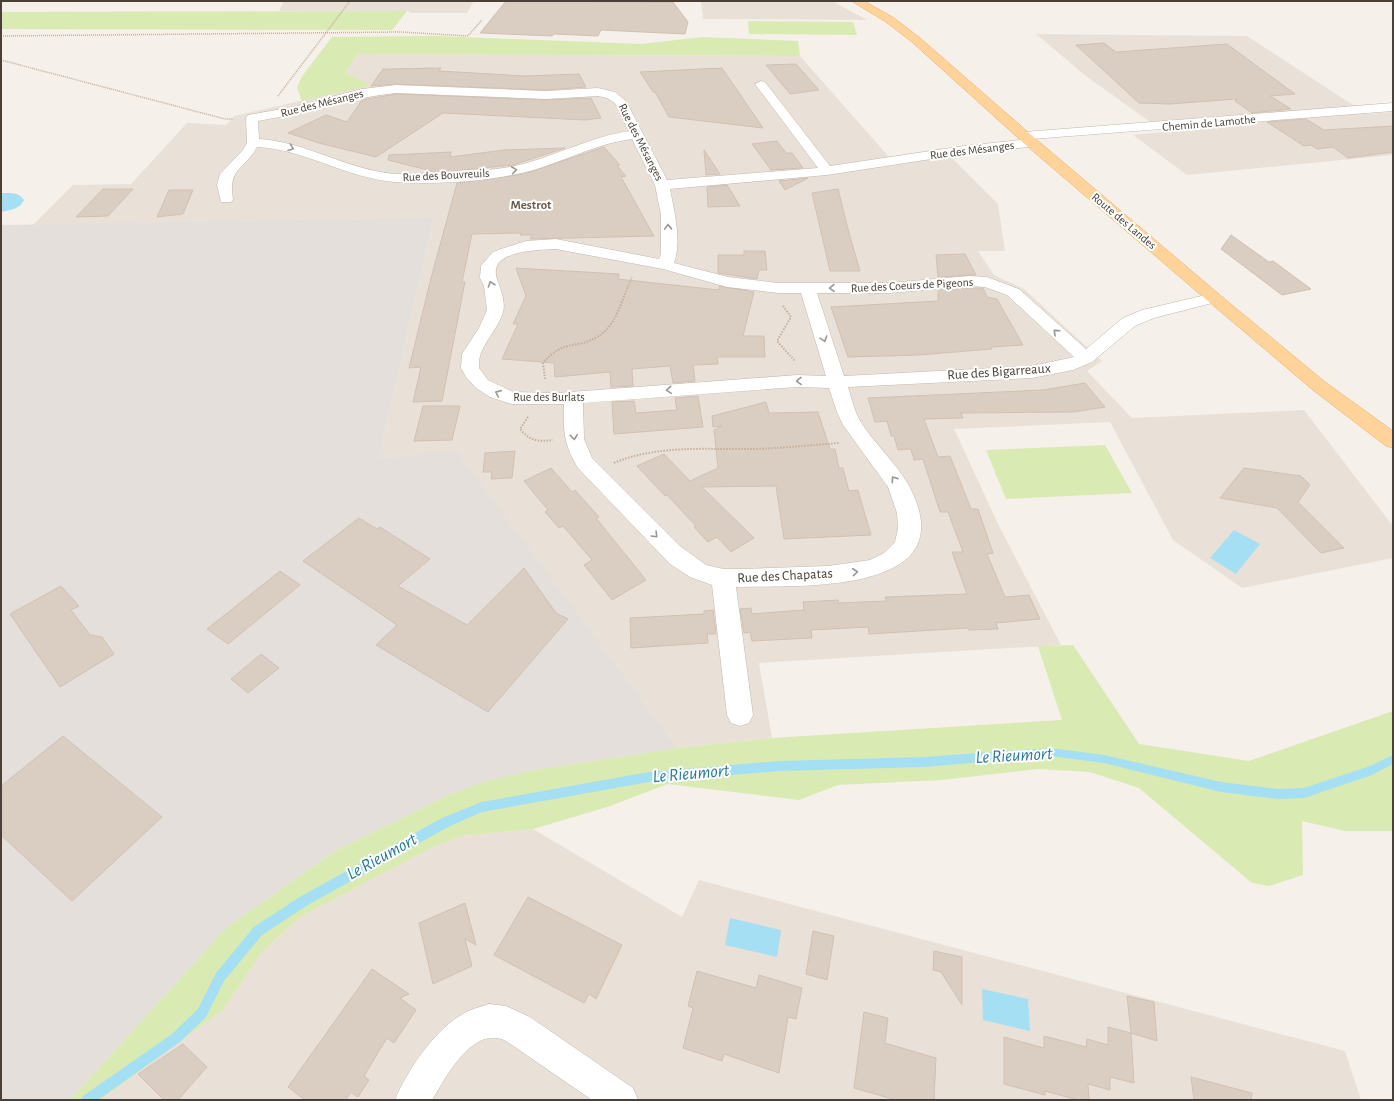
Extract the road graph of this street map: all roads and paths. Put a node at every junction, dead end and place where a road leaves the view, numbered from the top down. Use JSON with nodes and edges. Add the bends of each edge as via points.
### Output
{"nodes":[{"id":1,"x":350,"y":1,"type":"edge"},
{"id":2,"x":857,"y":1,"type":"edge"},
{"id":3,"x":482,"y":20,"type":"dead end"},
{"id":4,"x":324,"y":34,"type":"junction"},
{"id":5,"x":1,"y":36,"type":"edge"},
{"id":6,"x":1,"y":60,"type":"edge"},
{"id":7,"x":761,"y":84,"type":"dead end"},
{"id":8,"x":1393,"y":107,"type":"edge"},
{"id":9,"x":280,"y":114,"type":"junction"},
{"id":10,"x":252,"y":118,"type":"junction"},
{"id":11,"x":637,"y":134,"type":"junction"},
{"id":12,"x":1028,"y":140,"type":"junction"},
{"id":13,"x":253,"y":143,"type":"junction"},
{"id":14,"x":827,"y":171,"type":"junction"},
{"id":15,"x":662,"y":185,"type":"junction"},
{"id":16,"x":226,"y":199,"type":"dead end"},
{"id":17,"x":665,"y":265,"type":"junction"},
{"id":18,"x":633,"y":274,"type":"dead end"},
{"id":19,"x":778,"y":288,"type":"junction"},
{"id":20,"x":808,"y":288,"type":"junction"},
{"id":21,"x":1214,"y":298,"type":"junction"},
{"id":22,"x":1086,"y":358,"type":"junction"},
{"id":23,"x":797,"y":381,"type":"junction"},
{"id":24,"x":838,"y":382,"type":"junction"},
{"id":25,"x":574,"y":398,"type":"junction"},
{"id":26,"x":535,"y":399,"type":"junction"},
{"id":27,"x":573,"y":436,"type":"junction"},
{"id":28,"x":1393,"y":440,"type":"edge"},
{"id":29,"x":846,"y":442,"type":"dead end"},
{"id":30,"x":610,"y":465,"type":"dead end"},
{"id":31,"x":724,"y":578,"type":"junction"},
{"id":32,"x":740,"y":715,"type":"dead end"},
{"id":33,"x":412,"y":1100,"type":"edge"},
{"id":34,"x":621,"y":1100,"type":"edge"}],
"edges":[{"from":1,"to":4,"type":"path"},
{"from":2,"to":12,"type":"main road","name":"Route des Landes","via":[[890,20],[916,40]]},
{"from":3,"to":4,"type":"path","via":[[468,36],[401,32]]},
{"from":4,"to":5,"type":"path"},
{"from":4,"to":9,"type":"path","via":[[274,102]]},
{"from":6,"to":10,"type":"path","via":[[225,118]]},
{"from":7,"to":14,"type":"street"},
{"from":8,"to":12,"type":"street","name":"Chemin de Lamothe"},
{"from":9,"to":10,"type":"street","name":"Rue des Mésanges"},
{"from":9,"to":11,"type":"street","name":"Rue des Mésanges","via":[[362,93],[396,89],[534,95],[598,92],[611,95],[620,101]]},
{"from":10,"to":13,"type":"street"},
{"from":13,"to":11,"type":"street","name":"Rue des Bouvreuils","one_way":true,"via":[[287,146],[338,166],[369,174],[430,178],[519,170],[610,139]]},
{"from":11,"to":15,"type":"street","name":"Rue des Mésanges"},
{"from":12,"to":14,"type":"street","name":"Rue des Mésanges"},
{"from":12,"to":21,"type":"main road","name":"Route des Landes"},
{"from":13,"to":16,"type":"street","via":[[227,174],[224,185]]},
{"from":14,"to":15,"type":"street","name":"Rue des Mésanges"},
{"from":17,"to":15,"type":"street","one_way":true,"via":[[669,254],[668,215]]},
{"from":17,"to":19,"type":"street","name":"Rue des Burlats","via":[[727,282]]},
{"from":26,"to":17,"type":"street","name":"Rue des Burlats","one_way":true,"via":[[512,398],[497,393],[482,384],[470,368],[471,354],[488,328],[495,310],[492,286],[488,278],[489,266],[498,255],[526,246],[556,244]]},
{"from":18,"to":26,"type":"path","via":[[612,322],[604,333],[589,340],[562,346],[550,354],[544,363],[546,390],[536,390]]},
{"from":19,"to":20,"type":"street","name":"Rue des Burlats"},
{"from":19,"to":23,"type":"path","via":[[776,297],[791,317],[777,341],[794,361]]},
{"from":22,"to":20,"type":"street","name":"Rue des Coeurs de Pigeons","one_way":true,"via":[[1013,292],[987,282],[969,281],[890,288]]},
{"from":20,"to":24,"type":"street","name":"Rue des Chapatas","one_way":true},
{"from":21,"to":22,"type":"street","name":"Rue des Bigarreaux","via":[[1148,314],[1129,322]]},
{"from":21,"to":28,"type":"main road","name":"Route des Landes","via":[[1319,386]]},
{"from":22,"to":24,"type":"street","name":"Rue des Bigarreaux","via":[[1072,364],[1032,372]]},
{"from":24,"to":23,"type":"street","name":"Rue des Burlats","one_way":true},
{"from":23,"to":25,"type":"street","name":"Rue des Burlats","one_way":true},
{"from":31,"to":24,"type":"street","name":"Rue des Chapatas","one_way":true,"via":[[871,570],[886,563],[902,550],[909,537],[908,513],[904,498],[881,461],[851,425]]},
{"from":25,"to":26,"type":"street","name":"Rue des Burlats"},
{"from":25,"to":27,"type":"street","name":"Rue des Chapatas"},
{"from":26,"to":27,"type":"path","via":[[534,410],[520,429],[526,438],[537,442]]},
{"from":27,"to":31,"type":"street","name":"Rue des Chapatas","one_way":true,"via":[[576,451],[584,463],[677,557],[697,570]]},
{"from":29,"to":30,"type":"path","via":[[748,449],[663,450],[632,455]]},
{"from":31,"to":32,"type":"street"},
{"from":33,"to":34,"type":"street","via":[[449,1046],[465,1029],[483,1021],[504,1022],[518,1029]]}]}
